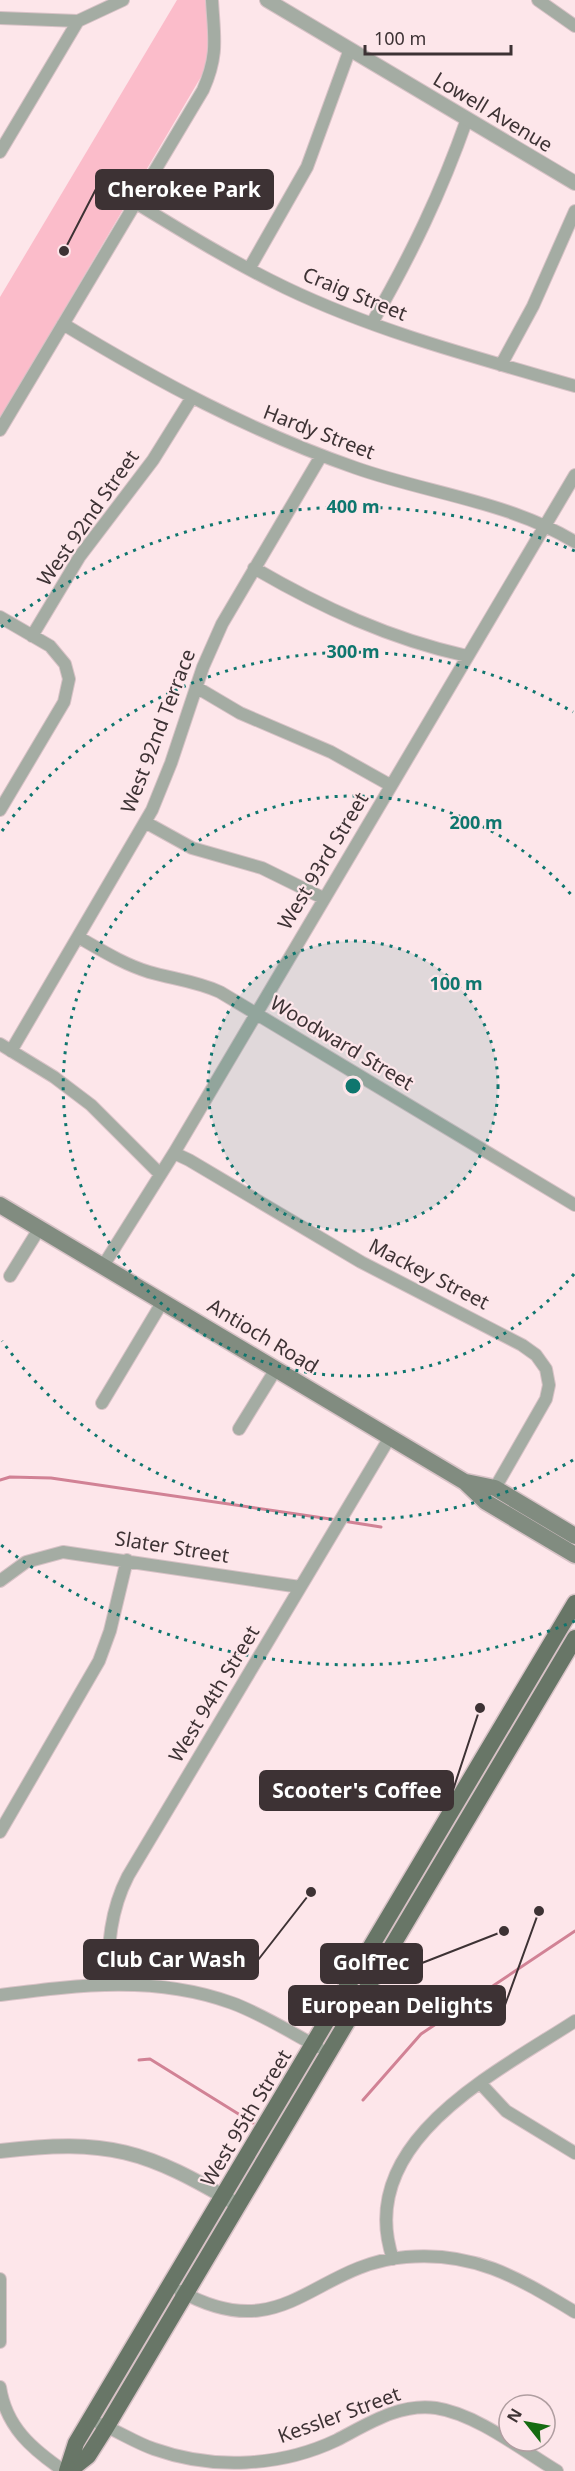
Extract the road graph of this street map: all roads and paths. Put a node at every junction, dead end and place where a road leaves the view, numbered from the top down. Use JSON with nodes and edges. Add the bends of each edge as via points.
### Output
{"nodes":[{"id":1,"x":123,"y":0,"type":"edge"},
{"id":2,"x":212,"y":0,"type":"edge"},
{"id":3,"x":267,"y":0,"type":"edge"},
{"id":4,"x":538,"y":0,"type":"edge"},
{"id":5,"x":0,"y":18,"type":"edge"},
{"id":6,"x":78,"y":21,"type":"junction"},
{"id":7,"x":575,"y":26,"type":"edge"},
{"id":8,"x":350,"y":49,"type":"junction"},
{"id":9,"x":467,"y":119,"type":"junction"},
{"id":10,"x":0,"y":152,"type":"edge"},
{"id":11,"x":575,"y":183,"type":"edge"},
{"id":12,"x":136,"y":202,"type":"junction"},
{"id":13,"x":575,"y":212,"type":"edge"},
{"id":14,"x":249,"y":269,"type":"junction"},
{"id":15,"x":372,"y":323,"type":"junction"},
{"id":16,"x":63,"y":324,"type":"junction"},
{"id":17,"x":501,"y":365,"type":"junction"},
{"id":18,"x":575,"y":386,"type":"edge"},
{"id":19,"x":191,"y":399,"type":"junction"},
{"id":20,"x":0,"y":430,"type":"edge"},
{"id":21,"x":321,"y":456,"type":"junction"},
{"id":22,"x":575,"y":475,"type":"edge"},
{"id":23,"x":545,"y":526,"type":"junction"},
{"id":24,"x":575,"y":542,"type":"edge"},
{"id":25,"x":254,"y":568,"type":"junction"},
{"id":26,"x":0,"y":617,"type":"edge"},
{"id":27,"x":32,"y":636,"type":"junction"},
{"id":28,"x":467,"y":656,"type":"junction"},
{"id":29,"x":196,"y":687,"type":"junction"},
{"id":30,"x":390,"y":785,"type":"junction"},
{"id":31,"x":0,"y":810,"type":"edge"},
{"id":32,"x":145,"y":822,"type":"junction"},
{"id":33,"x":323,"y":898,"type":"junction"},
{"id":34,"x":78,"y":937,"type":"junction"},
{"id":35,"x":255,"y":1013,"type":"junction"},
{"id":36,"x":5,"y":1047,"type":"edge"},
{"id":37,"x":174,"y":1153,"type":"junction"},
{"id":38,"x":159,"y":1173,"type":"junction"},
{"id":39,"x":0,"y":1205,"type":"edge"},
{"id":40,"x":575,"y":1205,"type":"edge"},
{"id":41,"x":39,"y":1229,"type":"junction"},
{"id":42,"x":103,"y":1266,"type":"junction"},
{"id":43,"x":10,"y":1276,"type":"dead end"},
{"id":44,"x":163,"y":1301,"type":"junction"},
{"id":45,"x":276,"y":1369,"type":"junction"},
{"id":46,"x":102,"y":1403,"type":"dead end"},
{"id":47,"x":239,"y":1429,"type":"dead end"},
{"id":48,"x":390,"y":1437,"type":"junction"},
{"id":49,"x":465,"y":1482,"type":"junction"},
{"id":50,"x":495,"y":1488,"type":"junction"},
{"id":51,"x":575,"y":1536,"type":"edge"},
{"id":52,"x":575,"y":1555,"type":"edge"},
{"id":53,"x":127,"y":1560,"type":"junction"},
{"id":54,"x":0,"y":1581,"type":"edge"},
{"id":55,"x":300,"y":1587,"type":"junction"},
{"id":56,"x":575,"y":1603,"type":"edge"},
{"id":57,"x":575,"y":1638,"type":"edge"},
{"id":58,"x":0,"y":1832,"type":"edge"},
{"id":59,"x":108,"y":1983,"type":"junction"},
{"id":60,"x":0,"y":1995,"type":"edge"},
{"id":61,"x":575,"y":2021,"type":"edge"},
{"id":62,"x":313,"y":2045,"type":"junction"},
{"id":63,"x":328,"y":2053,"type":"junction"},
{"id":64,"x":480,"y":2083,"type":"junction"},
{"id":65,"x":0,"y":2151,"type":"edge"},
{"id":66,"x":575,"y":2152,"type":"edge"},
{"id":67,"x":231,"y":2201,"type":"junction"},
{"id":68,"x":393,"y":2259,"type":"junction"},
{"id":69,"x":0,"y":2279,"type":"edge"},
{"id":70,"x":179,"y":2290,"type":"junction"},
{"id":71,"x":575,"y":2312,"type":"edge"},
{"id":72,"x":0,"y":2342,"type":"edge"},
{"id":73,"x":0,"y":2387,"type":"edge"},
{"id":74,"x":99,"y":2423,"type":"junction"},
{"id":75,"x":216,"y":2467,"type":"edge"},
{"id":76,"x":67,"y":2471,"type":"edge"},
{"id":77,"x":557,"y":2471,"type":"edge"}],
"edges":[{"from":1,"to":6,"type":"street"},
{"from":2,"to":12,"type":"street","via":[[217,40],[210,74]]},
{"from":3,"to":8,"type":"street","name":"Lowell Avenue"},
{"from":4,"to":7,"type":"street"},
{"from":5,"to":6,"type":"street"},
{"from":6,"to":10,"type":"street"},
{"from":8,"to":9,"type":"street","name":"Lowell Avenue"},
{"from":8,"to":14,"type":"street","via":[[307,167]]},
{"from":9,"to":11,"type":"street","name":"Lowell Avenue"},
{"from":9,"to":15,"type":"street","via":[[435,206]]},
{"from":12,"to":14,"type":"street","name":"Craig Street"},
{"from":12,"to":16,"type":"street"},
{"from":13,"to":17,"type":"street","via":[[533,306]]},
{"from":14,"to":15,"type":"street","name":"Craig Street"},
{"from":15,"to":17,"type":"street","name":"Craig Street"},
{"from":16,"to":19,"type":"street","name":"Hardy Street"},
{"from":16,"to":20,"type":"street"},
{"from":17,"to":18,"type":"street","name":"Craig Street"},
{"from":19,"to":21,"type":"street","name":"Hardy Street"},
{"from":19,"to":27,"type":"street","name":"West 92nd Street","via":[[153,460],[80,556]]},
{"from":21,"to":23,"type":"street","name":"Hardy Street"},
{"from":21,"to":25,"type":"street","name":"West 92nd Terrace"},
{"from":22,"to":23,"type":"street","name":"West 93rd Street"},
{"from":23,"to":24,"type":"street","name":"Hardy Street"},
{"from":23,"to":28,"type":"street","name":"West 93rd Street"},
{"from":25,"to":28,"type":"street","via":[[361,623]]},
{"from":25,"to":29,"type":"street","name":"West 92nd Terrace","via":[[222,624]]},
{"from":26,"to":27,"type":"street"},
{"from":27,"to":31,"type":"street","via":[[60,656],[69,679],[68,692]]},
{"from":28,"to":30,"type":"street","name":"West 93rd Street"},
{"from":29,"to":30,"type":"street","via":[[270,728],[331,752]]},
{"from":29,"to":32,"type":"street","name":"West 92nd Terrace","via":[[171,763]]},
{"from":30,"to":33,"type":"street","name":"West 93rd Street"},
{"from":32,"to":33,"type":"street","via":[[192,848],[269,871]]},
{"from":32,"to":34,"type":"street","name":"West 92nd Terrace"},
{"from":33,"to":35,"type":"street","name":"West 93rd Street"},
{"from":34,"to":35,"type":"street","name":"Woodward Street","via":[[126,964],[206,986]]},
{"from":34,"to":36,"type":"street","name":"West 92nd Terrace"},
{"from":35,"to":37,"type":"street","name":"West 93rd Street"},
{"from":35,"to":40,"type":"street","name":"Woodward Street"},
{"from":36,"to":38,"type":"street","via":[[91,1105]]},
{"from":37,"to":38,"type":"street","name":"West 93rd Street"},
{"from":37,"to":50,"type":"street","name":"Mackey Street","via":[[361,1262],[453,1307],[536,1355],[546,1369],[546,1399]]},
{"from":38,"to":42,"type":"street","name":"West 93rd Street"},
{"from":39,"to":41,"type":"main road","name":"Antioch Road"},
{"from":41,"to":42,"type":"main road","name":"Antioch Road"},
{"from":41,"to":43,"type":"street"},
{"from":42,"to":44,"type":"main road","name":"Antioch Road"},
{"from":44,"to":45,"type":"main road","name":"Antioch Road"},
{"from":44,"to":46,"type":"street"},
{"from":45,"to":47,"type":"street"},
{"from":45,"to":48,"type":"main road","name":"Antioch Road"},
{"from":48,"to":49,"type":"main road","name":"Antioch Road"},
{"from":48,"to":55,"type":"street","name":"West 94th Street"},
{"from":49,"to":50,"type":"main road","name":"Antioch Road"},
{"from":49,"to":52,"type":"main road","name":"Antioch Road","via":[[486,1502]]},
{"from":50,"to":51,"type":"main road","name":"Antioch Road"},
{"from":53,"to":54,"type":"street","name":"Slater Street","via":[[71,1552],[38,1557]]},
{"from":53,"to":55,"type":"street","name":"Slater Street"},
{"from":53,"to":58,"type":"street","via":[[99,1662]]},
{"from":55,"to":59,"type":"street","name":"West 94th Street","via":[[120,1891],[109,1939]]},
{"from":56,"to":62,"type":"main road","name":"West 95th Street"},
{"from":57,"to":63,"type":"main road","name":"West 95th Street"},
{"from":59,"to":60,"type":"street"},
{"from":59,"to":62,"type":"street","via":[[138,1983],[203,1994],[265,2018]]},
{"from":61,"to":64,"type":"street"},
{"from":62,"to":63,"type":"street"},
{"from":62,"to":67,"type":"main road","name":"West 95th Street"},
{"from":63,"to":67,"type":"main road","name":"West 95th Street"},
{"from":64,"to":66,"type":"street","via":[[506,2111]]},
{"from":64,"to":68,"type":"street","via":[[435,2117],[399,2171],[386,2211]]},
{"from":65,"to":67,"type":"street","via":[[64,2144],[115,2149],[164,2163]]},
{"from":67,"to":70,"type":"main road","name":"West 95th Street"},
{"from":68,"to":70,"type":"street","via":[[349,2273],[269,2310],[224,2310]]},
{"from":68,"to":71,"type":"street","via":[[442,2256],[492,2266]]},
{"from":69,"to":72,"type":"street"},
{"from":70,"to":74,"type":"main road","name":"West 95th Street"},
{"from":73,"to":76,"type":"street","via":[[6,2411],[20,2435],[33,2450]]},
{"from":74,"to":75,"type":"street","name":"Kessler Street","via":[[153,2449]]},
{"from":74,"to":76,"type":"main road","name":"West 95th Street","via":[[88,2456]]},
{"from":75,"to":77,"type":"street","name":"Kessler Street","via":[[292,2456],[319,2448],[381,2416],[424,2408],[472,2420]]}]}
